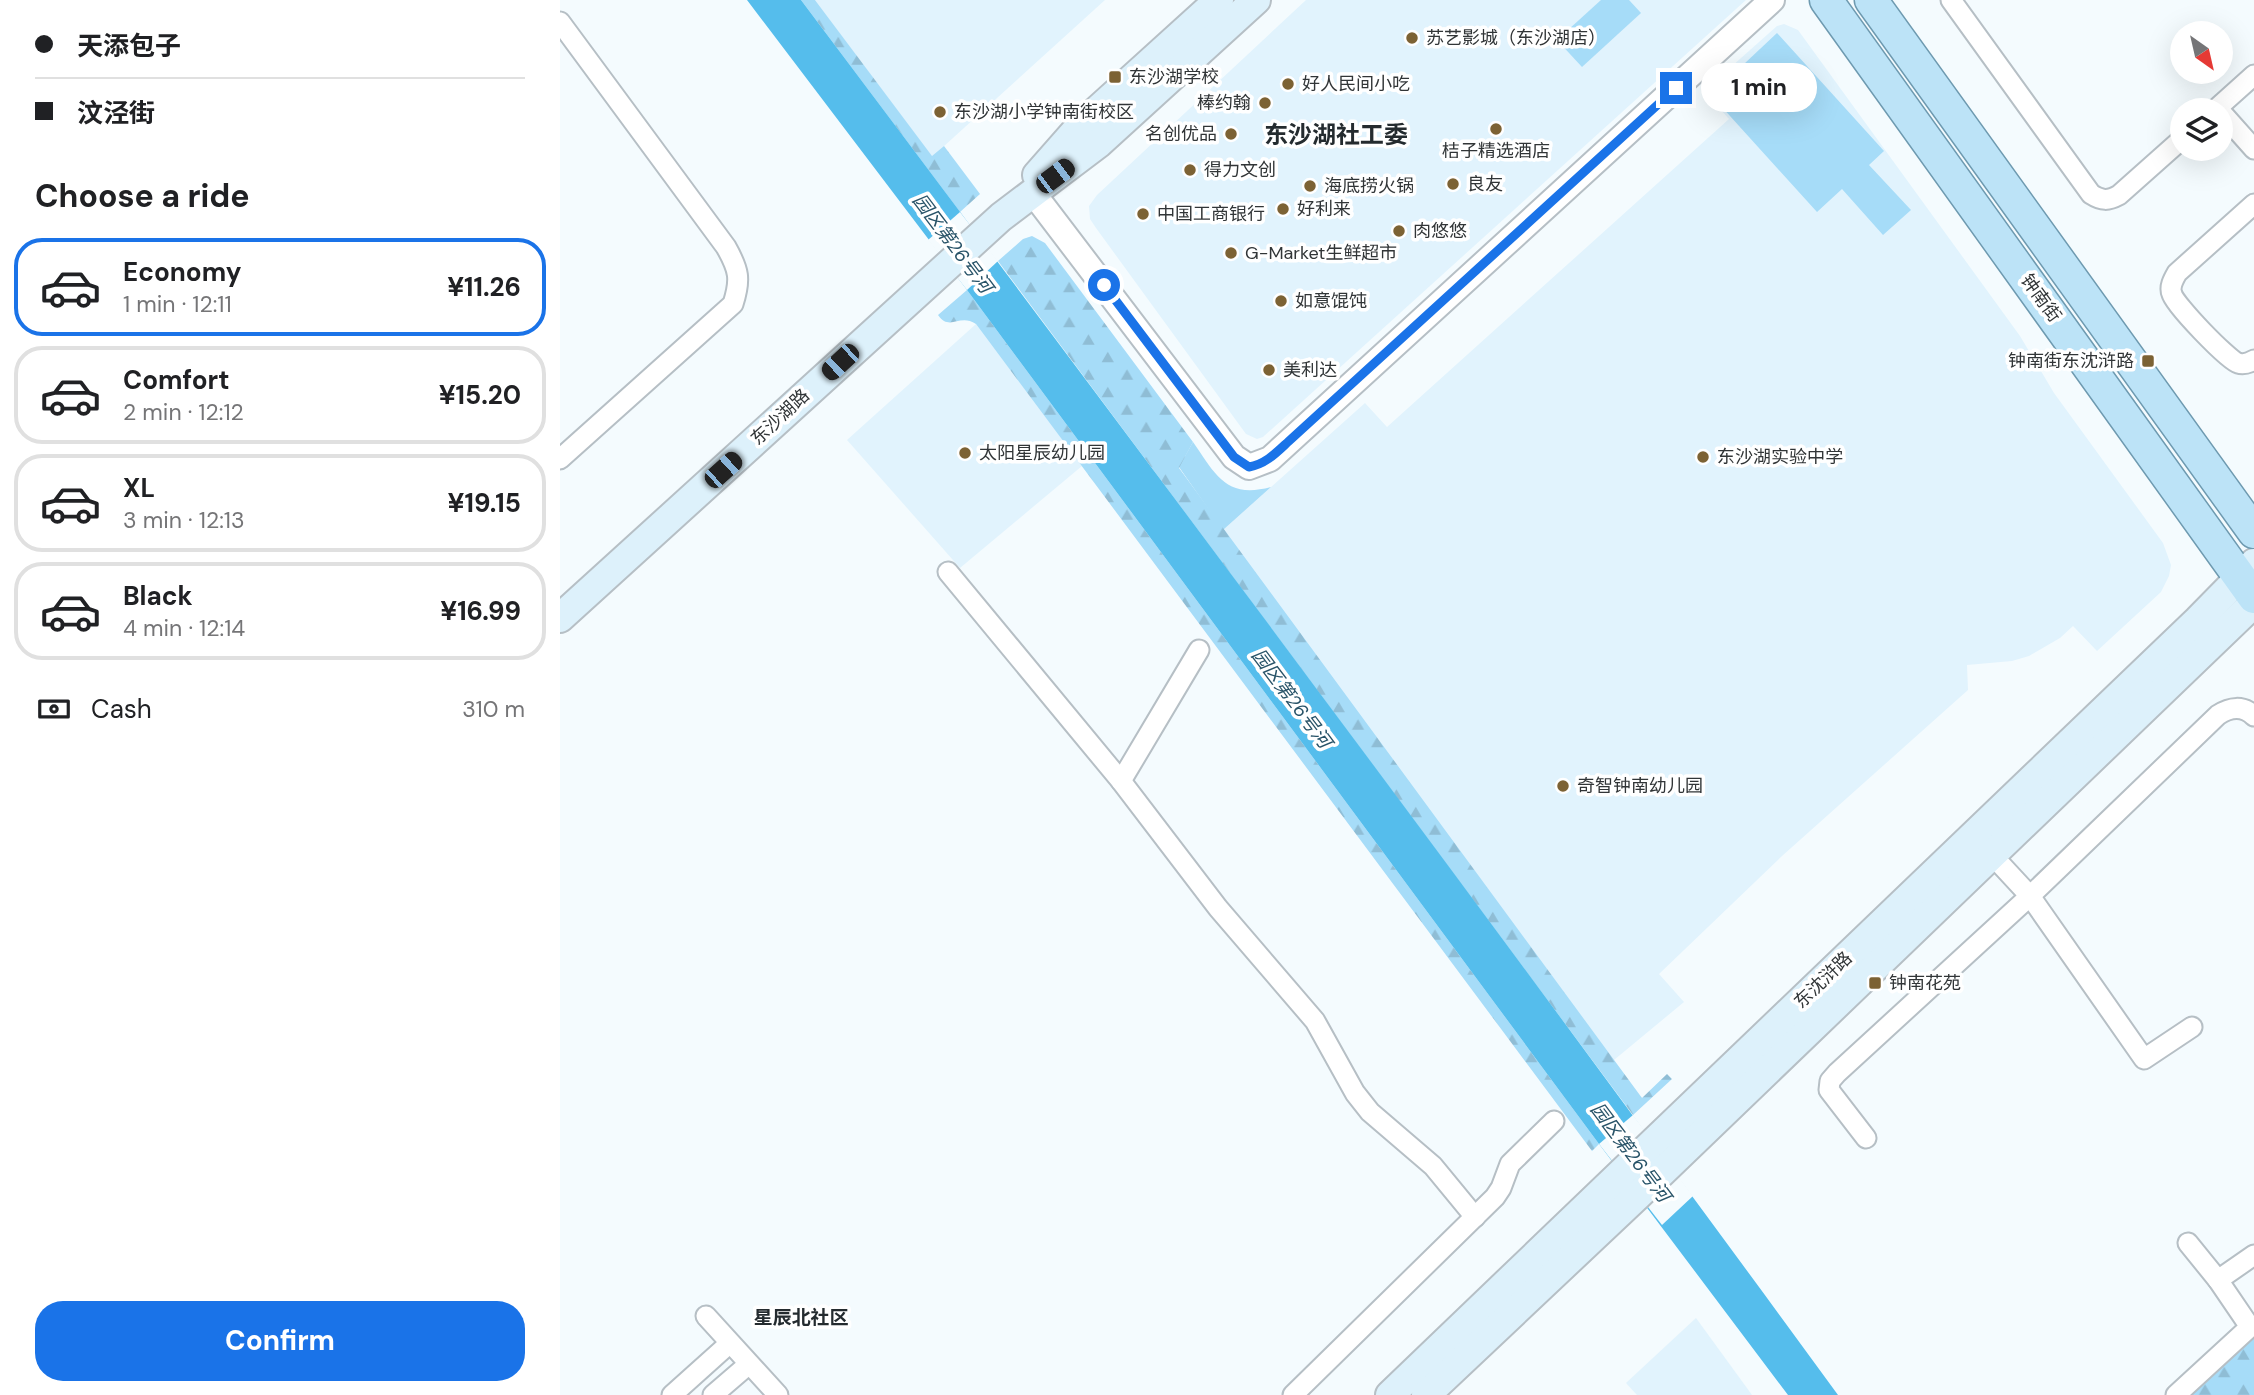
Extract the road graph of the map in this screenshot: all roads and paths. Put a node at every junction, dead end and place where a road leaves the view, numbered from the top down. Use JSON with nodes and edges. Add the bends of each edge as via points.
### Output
{"nodes":[{"id":1,"x":1219,"y":0,"type":"edge"},
{"id":2,"x":1255,"y":0,"type":"edge"},
{"id":3,"x":1772,"y":0,"type":"edge"},
{"id":4,"x":1826,"y":0,"type":"edge"},
{"id":5,"x":1871,"y":0,"type":"edge"},
{"id":6,"x":1951,"y":0,"type":"edge"},
{"id":7,"x":560,"y":22,"type":"edge"},
{"id":8,"x":2254,"y":75,"type":"edge"},
{"id":9,"x":2230,"y":98,"type":"edge"},
{"id":10,"x":2233,"y":126,"type":"edge"},
{"id":11,"x":2254,"y":149,"type":"edge"},
{"id":12,"x":2170,"y":150,"type":"edge"},
{"id":13,"x":1033,"y":193,"type":"junction"},
{"id":14,"x":2254,"y":204,"type":"edge"},
{"id":15,"x":1000,"y":217,"type":"junction"},
{"id":16,"x":2254,"y":360,"type":"edge"},
{"id":17,"x":560,"y":459,"type":"edge"},
{"id":18,"x":2254,"y":532,"type":"edge"},
{"id":19,"x":948,"y":572,"type":"dead end"},
{"id":20,"x":2250,"y":585,"type":"edge"},
{"id":21,"x":560,"y":618,"type":"edge"},
{"id":22,"x":1199,"y":650,"type":"dead end"},
{"id":23,"x":2254,"y":716,"type":"edge"},
{"id":24,"x":1121,"y":781,"type":"junction"},
{"id":25,"x":1992,"y":855,"type":"junction"},
{"id":26,"x":2030,"y":896,"type":"junction"},
{"id":27,"x":2192,"y":1027,"type":"dead end"},
{"id":28,"x":1554,"y":1121,"type":"dead end"},
{"id":29,"x":1866,"y":1138,"type":"dead end"},
{"id":30,"x":1630,"y":1184,"type":"junction"},
{"id":31,"x":1475,"y":1217,"type":"junction"},
{"id":32,"x":2188,"y":1243,"type":"dead end"},
{"id":33,"x":2254,"y":1255,"type":"edge"},
{"id":34,"x":2218,"y":1280,"type":"junction"},
{"id":35,"x":706,"y":1316,"type":"dead end"},
{"id":36,"x":730,"y":1343,"type":"junction"},
{"id":37,"x":749,"y":1364,"type":"junction"},
{"id":38,"x":672,"y":1395,"type":"edge"},
{"id":39,"x":713,"y":1395,"type":"edge"},
{"id":40,"x":778,"y":1395,"type":"edge"},
{"id":41,"x":1293,"y":1395,"type":"edge"},
{"id":42,"x":1390,"y":1395,"type":"edge"},
{"id":43,"x":1426,"y":1395,"type":"edge"},
{"id":44,"x":2176,"y":1395,"type":"edge"}],
"edges":[{"from":1,"to":15,"type":"main road","name":"东沙湖路","via":[[1081,125]]},
{"from":2,"to":13,"type":"main road","name":"东沙湖路","via":[[1099,143]]},
{"from":3,"to":13,"type":"street","via":[[1280,450],[1256,466],[1249,467],[1234,457]]},
{"from":4,"to":20,"type":"main road","name":"钟南街"},
{"from":5,"to":18,"type":"main road","name":"钟南街"},
{"from":6,"to":12,"type":"street","via":[[2091,194],[2101,201],[2119,195]]},
{"from":7,"to":17,"type":"street","via":[[726,247],[736,265],[739,285],[733,304]]},
{"from":8,"to":9,"type":"street"},
{"from":10,"to":11,"type":"street"},
{"from":13,"to":15,"type":"main road","name":"东沙湖路"},
{"from":14,"to":16,"type":"street","via":[[2177,273],[2171,288],[2179,307],[2231,359],[2244,364]]},
{"from":15,"to":21,"type":"main road","name":"东沙湖路"},
{"from":19,"to":24,"type":"street"},
{"from":20,"to":25,"type":"main road","name":"东沈浒路"},
{"from":20,"to":30,"type":"main road","name":"东沈浒路","via":[[2198,620],[1653,1142]]},
{"from":22,"to":24,"type":"street"},
{"from":23,"to":26,"type":"street","via":[[2241,708],[2218,715]]},
{"from":24,"to":31,"type":"street","via":[[1218,908],[1315,1021],[1370,1112],[1433,1166]]},
{"from":25,"to":26,"type":"street"},
{"from":25,"to":30,"type":"main road","name":"东沈浒路","via":[[1670,1165]]},
{"from":26,"to":27,"type":"street","via":[[2144,1059]]},
{"from":26,"to":29,"type":"street","via":[[1830,1081],[1833,1097]]},
{"from":28,"to":31,"type":"street","via":[[1510,1164],[1502,1188]]},
{"from":30,"to":42,"type":"main road","name":"东沈浒路"},
{"from":30,"to":43,"type":"main road","name":"东沈浒路"},
{"from":31,"to":41,"type":"street"},
{"from":32,"to":34,"type":"street"},
{"from":33,"to":34,"type":"street"},
{"from":34,"to":44,"type":"street","via":[[2250,1327]]},
{"from":35,"to":36,"type":"street"},
{"from":36,"to":37,"type":"street"},
{"from":36,"to":38,"type":"street"},
{"from":37,"to":39,"type":"street"},
{"from":37,"to":40,"type":"street"}]}
